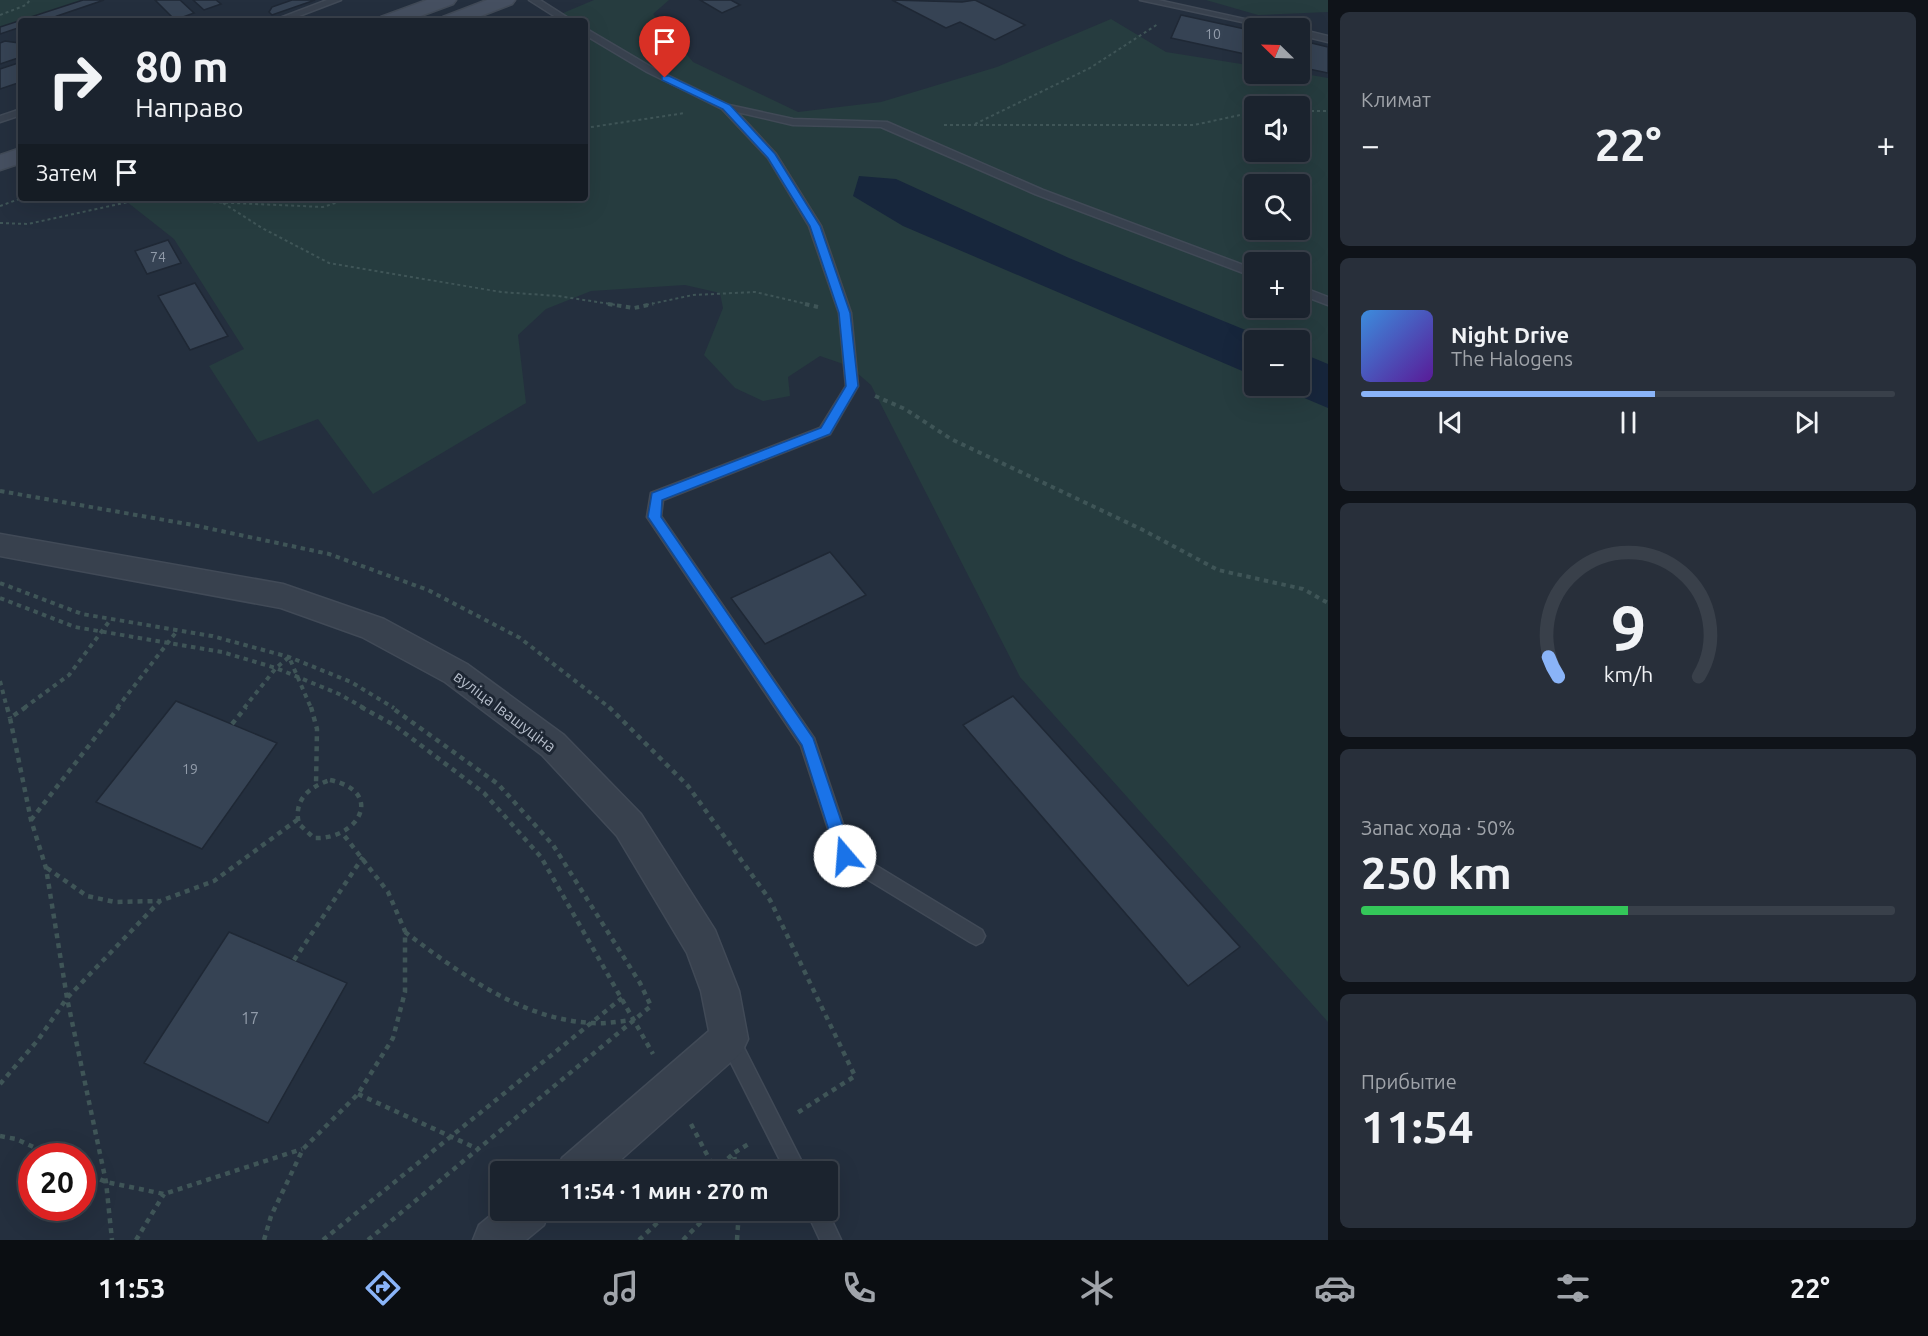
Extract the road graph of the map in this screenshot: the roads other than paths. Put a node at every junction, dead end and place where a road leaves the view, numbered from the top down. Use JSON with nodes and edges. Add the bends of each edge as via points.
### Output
{"nodes":[{"id":1,"x":336,"y":0,"type":"edge"},
{"id":2,"x":446,"y":0,"type":"edge"},
{"id":3,"x":505,"y":0,"type":"edge"},
{"id":4,"x":534,"y":0,"type":"edge"},
{"id":5,"x":1145,"y":0,"type":"edge"},
{"id":6,"x":285,"y":18,"type":"edge"},
{"id":7,"x":396,"y":18,"type":"edge"},
{"id":8,"x":458,"y":18,"type":"edge"},
{"id":9,"x":563,"y":18,"type":"edge"},
{"id":10,"x":1244,"y":20,"type":"edge"},
{"id":11,"x":588,"y":33,"type":"edge"},
{"id":12,"x":1310,"y":35,"type":"edge"},
{"id":13,"x":1328,"y":39,"type":"edge"},
{"id":14,"x":726,"y":107,"type":"junction"},
{"id":15,"x":18,"y":113,"type":"edge"},
{"id":16,"x":0,"y":119,"type":"edge"},
{"id":17,"x":18,"y":156,"type":"edge"},
{"id":18,"x":0,"y":163,"type":"edge"},
{"id":19,"x":18,"y":180,"type":"edge"},
{"id":20,"x":0,"y":187,"type":"edge"},
{"id":21,"x":1244,"y":269,"type":"edge"},
{"id":22,"x":1310,"y":294,"type":"edge"},
{"id":23,"x":1328,"y":301,"type":"edge"},
{"id":24,"x":0,"y":545,"type":"edge"},
{"id":25,"x":976,"y":936,"type":"dead end"},
{"id":26,"x":729,"y":1039,"type":"junction"},
{"id":27,"x":589,"y":1161,"type":"edge"},
{"id":28,"x":791,"y":1161,"type":"edge"},
{"id":29,"x":516,"y":1221,"type":"edge"},
{"id":30,"x":822,"y":1221,"type":"edge"},
{"id":31,"x":494,"y":1240,"type":"edge"},
{"id":32,"x":831,"y":1240,"type":"edge"}],
"edges":[{"from":1,"to":6,"type":"lane"},
{"from":2,"to":7,"type":"main road"},
{"from":3,"to":8,"type":"main road"},
{"from":4,"to":9,"type":"lane"},
{"from":5,"to":10,"type":"lane"},
{"from":11,"to":14,"type":"lane","via":[[650,70]]},
{"from":12,"to":13,"type":"lane"},
{"from":14,"to":21,"type":"lane","via":[[793,122],[884,124],[1039,192]]},
{"from":14,"to":25,"type":"lane","via":[[772,156],[815,226],[845,313],[852,386],[825,431],[656,497],[654,517],[808,742],[845,856]]},
{"from":15,"to":16,"type":"lane"},
{"from":17,"to":18,"type":"main road"},
{"from":19,"to":20,"type":"main road"},
{"from":22,"to":23,"type":"lane"},
{"from":24,"to":26,"type":"street","name":"вуліца Івашуціна","via":[[283,596],[373,628],[456,673],[553,745],[629,825],[702,943],[720,991]]},
{"from":26,"to":27,"type":"street"},
{"from":26,"to":28,"type":"lane"},
{"from":29,"to":31,"type":"street"},
{"from":30,"to":32,"type":"lane"}]}
